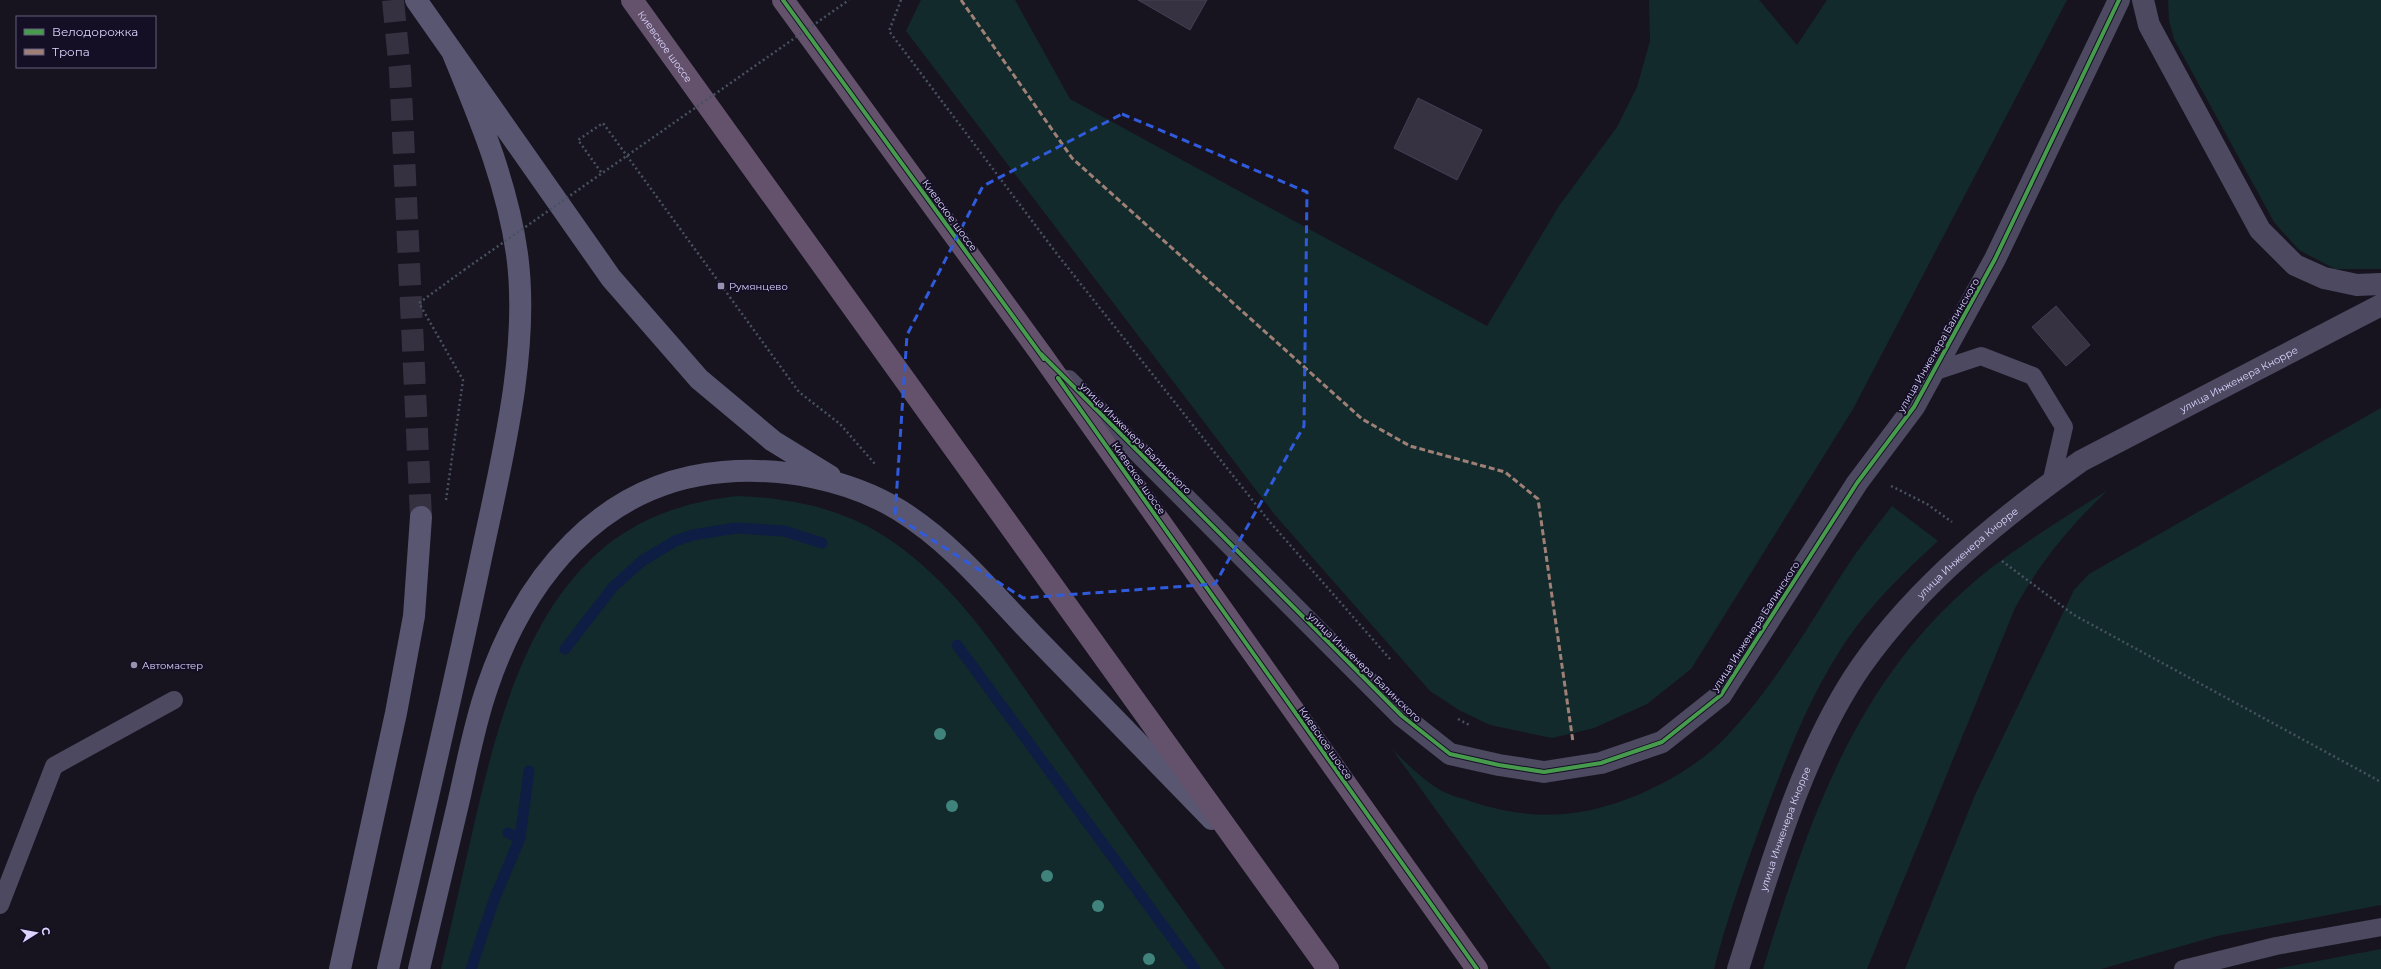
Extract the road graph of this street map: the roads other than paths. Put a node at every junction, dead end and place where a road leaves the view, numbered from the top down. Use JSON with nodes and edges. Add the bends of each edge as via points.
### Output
{"nodes":[{"id":1,"x":416,"y":0,"type":"edge"},
{"id":2,"x":632,"y":0,"type":"edge"},
{"id":3,"x":783,"y":0,"type":"edge"},
{"id":4,"x":2119,"y":0,"type":"edge"},
{"id":5,"x":2143,"y":0,"type":"edge"},
{"id":6,"x":452,"y":51,"type":"junction"},
{"id":7,"x":2381,"y":284,"type":"edge"},
{"id":8,"x":2381,"y":305,"type":"edge"},
{"id":9,"x":1041,"y":354,"type":"junction"},
{"id":10,"x":1933,"y":372,"type":"junction"},
{"id":11,"x":2051,"y":483,"type":"junction"},
{"id":12,"x":846,"y":487,"type":"junction"},
{"id":13,"x":422,"y":516,"type":"tunnel mouth"},
{"id":14,"x":174,"y":700,"type":"dead end"},
{"id":15,"x":1241,"y":848,"type":"junction"},
{"id":16,"x":0,"y":905,"type":"edge"},
{"id":17,"x":2381,"y":927,"type":"edge"},
{"id":18,"x":340,"y":969,"type":"edge"},
{"id":19,"x":388,"y":969,"type":"edge"},
{"id":20,"x":419,"y":969,"type":"edge"},
{"id":21,"x":1328,"y":969,"type":"edge"},
{"id":22,"x":1477,"y":969,"type":"edge"},
{"id":23,"x":1738,"y":969,"type":"edge"},
{"id":24,"x":2183,"y":969,"type":"edge"}],
"edges":[{"from":1,"to":6,"type":"main road"},
{"from":2,"to":15,"type":"highway","name":"Киевское шоссе"},
{"from":3,"to":9,"type":"highway","name":"Киевское шоссе"},
{"from":4,"to":10,"type":"street","name":"улица Инженера Балинского","via":[[1995,259]]},
{"from":5,"to":7,"type":"street","via":[[2149,25],[2260,230],[2295,266],[2331,280],[2357,285]]},
{"from":6,"to":12,"type":"main road","via":[[611,278],[699,379],[773,441]]},
{"from":6,"to":19,"type":"main road","via":[[488,139],[508,204],[517,254],[522,319],[505,444],[468,622]]},
{"from":8,"to":11,"type":"street","name":"улица Инженера Кнорре","via":[[2081,461]]},
{"from":9,"to":10,"type":"street","name":"улица Инженера Балинского","via":[[1402,716],[1450,754],[1499,766],[1544,772],[1601,763],[1662,742],[1721,695],[1857,483],[1914,407]]},
{"from":9,"to":22,"type":"highway","name":"Киевское шоссе"},
{"from":10,"to":11,"type":"lane","via":[[1981,356],[2033,376],[2064,427]]},
{"from":11,"to":23,"type":"street","name":"улица Инженера Кнорре","via":[[1944,572],[1904,613],[1862,665],[1841,698],[1807,770],[1774,859]]},
{"from":12,"to":15,"type":"main road","via":[[873,496],[898,510],[967,565]]},
{"from":12,"to":20,"type":"main road","via":[[795,474],[765,470],[707,474],[679,480],[654,488],[611,511],[592,524],[555,562],[539,581],[515,624],[486,691]]},
{"from":13,"to":18,"type":"main road","via":[[414,616],[396,713]]},
{"from":14,"to":16,"type":"lane","via":[[54,766]]},
{"from":15,"to":21,"type":"highway","name":"Киевское шоссе"},
{"from":17,"to":24,"type":"lane","via":[[2276,946]]}]}
